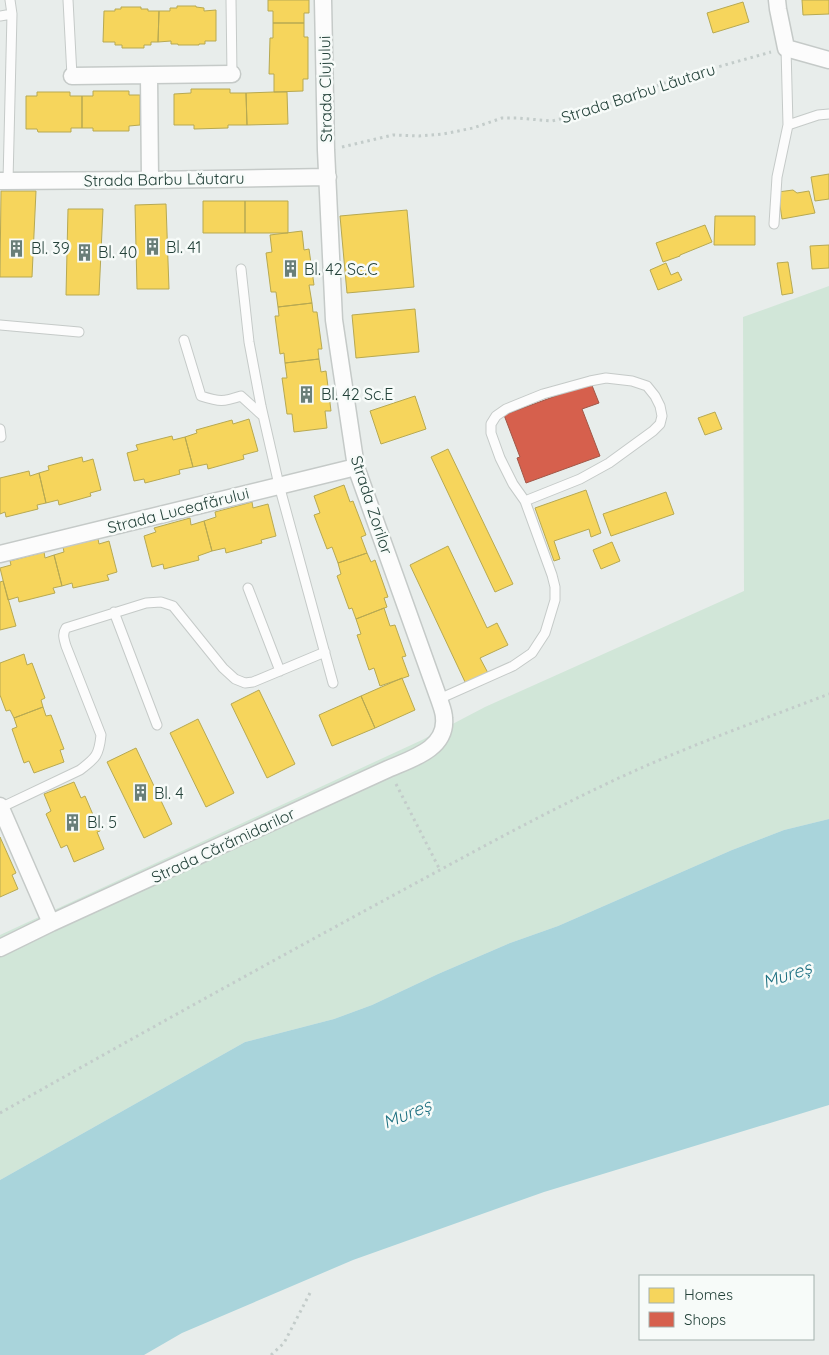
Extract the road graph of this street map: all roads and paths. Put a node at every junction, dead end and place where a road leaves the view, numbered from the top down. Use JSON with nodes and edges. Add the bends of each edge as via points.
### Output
{"nodes":[{"id":1,"x":10,"y":0,"type":"edge"},
{"id":2,"x":68,"y":0,"type":"edge"},
{"id":3,"x":231,"y":0,"type":"edge"},
{"id":4,"x":323,"y":0,"type":"edge"},
{"id":5,"x":777,"y":0,"type":"edge"},
{"id":6,"x":12,"y":14,"type":"junction"},
{"id":7,"x":0,"y":16,"type":"edge"},
{"id":8,"x":786,"y":48,"type":"junction"},
{"id":9,"x":829,"y":60,"type":"edge"},
{"id":10,"x":232,"y":74,"type":"joint"},
{"id":11,"x":72,"y":76,"type":"joint"},
{"id":12,"x":149,"y":76,"type":"junction"},
{"id":13,"x":829,"y":114,"type":"edge"},
{"id":14,"x":788,"y":125,"type":"junction"},
{"id":15,"x":326,"y":150,"type":"junction"},
{"id":16,"x":328,"y":177,"type":"junction"},
{"id":17,"x":150,"y":180,"type":"junction"},
{"id":18,"x":4,"y":181,"type":"edge"},
{"id":19,"x":774,"y":224,"type":"dead end"},
{"id":20,"x":241,"y":269,"type":"dead end"},
{"id":21,"x":0,"y":325,"type":"edge"},
{"id":22,"x":79,"y":332,"type":"dead end"},
{"id":23,"x":184,"y":340,"type":"dead end"},
{"id":24,"x":263,"y":416,"type":"junction"},
{"id":25,"x":356,"y":467,"type":"junction"},
{"id":26,"x":279,"y":485,"type":"junction"},
{"id":27,"x":525,"y":500,"type":"junction"},
{"id":28,"x":0,"y":554,"type":"edge"},
{"id":29,"x":248,"y":588,"type":"dead end"},
{"id":30,"x":114,"y":612,"type":"junction"},
{"id":31,"x":325,"y":652,"type":"junction"},
{"id":32,"x":280,"y":671,"type":"junction"},
{"id":33,"x":333,"y":684,"type":"dead end"},
{"id":34,"x":829,"y":694,"type":"edge"},
{"id":35,"x":440,"y":699,"type":"junction"},
{"id":36,"x":157,"y":725,"type":"dead end"},
{"id":37,"x":442,"y":735,"type":"joint"},
{"id":38,"x":388,"y":769,"type":"junction"},
{"id":39,"x":0,"y":807,"type":"edge"},
{"id":40,"x":440,"y":870,"type":"junction"},
{"id":41,"x":51,"y":923,"type":"junction"},
{"id":42,"x":0,"y":948,"type":"edge"},
{"id":43,"x":0,"y":1113,"type":"edge"},
{"id":44,"x":310,"y":1292,"type":"dead end"},
{"id":45,"x":271,"y":1355,"type":"edge"}],
"edges":[{"from":1,"to":6,"type":"lane"},
{"from":2,"to":11,"type":"lane"},
{"from":3,"to":10,"type":"lane"},
{"from":4,"to":15,"type":"street","name":"Strada Clujului"},
{"from":5,"to":8,"type":"street"},
{"from":6,"to":7,"type":"lane"},
{"from":6,"to":18,"type":"lane"},
{"from":8,"to":9,"type":"street"},
{"from":8,"to":14,"type":"lane"},
{"from":8,"to":15,"type":"path","name":"Strada Barbu Lăutaru","via":[[675,79],[589,112],[552,121],[502,118],[465,130],[419,136],[393,135]]},
{"from":10,"to":12,"type":"street"},
{"from":11,"to":12,"type":"street"},
{"from":12,"to":17,"type":"street"},
{"from":13,"to":14,"type":"lane"},
{"from":14,"to":19,"type":"lane","via":[[777,177]]},
{"from":15,"to":16,"type":"street","name":"Strada Clujului"},
{"from":16,"to":17,"type":"street","name":"Strada Barbu Lăutaru"},
{"from":16,"to":25,"type":"street","name":"Strada Zorilor","via":[[334,320]]},
{"from":17,"to":18,"type":"street","name":"Strada Barbu Lăutaru"},
{"from":20,"to":24,"type":"lane","via":[[249,342]]},
{"from":21,"to":22,"type":"lane"},
{"from":23,"to":24,"type":"lane","via":[[201,396],[224,401],[242,396]]},
{"from":24,"to":26,"type":"lane"},
{"from":25,"to":26,"type":"street","name":"Strada Luceafărului"},
{"from":25,"to":35,"type":"street","name":"Strada Zorilor"},
{"from":26,"to":28,"type":"street","name":"Strada Luceafărului"},
{"from":26,"to":31,"type":"lane"},
{"from":27,"to":27,"type":"lane","via":[[513,484],[494,441],[491,424],[496,416],[542,394],[590,381],[606,378],[632,380],[647,386],[655,396],[662,416],[653,431],[580,479]]},
{"from":27,"to":35,"type":"lane","via":[[555,587],[555,600],[544,633],[532,653],[513,666]]},
{"from":29,"to":32,"type":"lane"},
{"from":30,"to":32,"type":"lane","via":[[154,602],[173,606],[235,679],[253,682]]},
{"from":30,"to":36,"type":"lane"},
{"from":30,"to":39,"type":"lane","via":[[66,628],[64,632],[66,646],[101,735],[100,750],[92,762],[80,770]]},
{"from":31,"to":32,"type":"lane"},
{"from":31,"to":33,"type":"lane"},
{"from":34,"to":40,"type":"path","via":[[681,750]]},
{"from":35,"to":37,"type":"street","name":"Strada Zorilor","via":[[444,718]]},
{"from":37,"to":38,"type":"street","name":"Strada Cărămidarilor","via":[[418,757]]},
{"from":38,"to":40,"type":"path"},
{"from":38,"to":41,"type":"street","name":"Strada Cărămidarilor"},
{"from":39,"to":41,"type":"street"},
{"from":40,"to":43,"type":"path"},
{"from":41,"to":42,"type":"street","name":"Strada Cărămidarilor"},
{"from":44,"to":45,"type":"path","via":[[284,1343]]}]}
